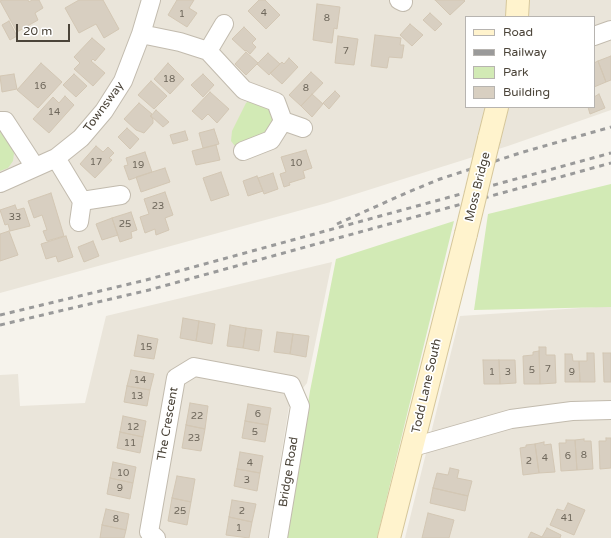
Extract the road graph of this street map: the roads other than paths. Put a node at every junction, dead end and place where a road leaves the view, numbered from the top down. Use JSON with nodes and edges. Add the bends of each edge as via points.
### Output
{"nodes":[{"id":1,"x":151,"y":0,"type":"edge"},
{"id":2,"x":518,"y":0,"type":"edge"},
{"id":3,"x":517,"y":16,"type":"edge"},
{"id":4,"x":224,"y":24,"type":"dead end"},
{"id":5,"x":611,"y":30,"type":"edge"},
{"id":6,"x":141,"y":34,"type":"junction"},
{"id":7,"x":595,"y":36,"type":"edge"},
{"id":8,"x":208,"y":50,"type":"junction"},
{"id":9,"x":497,"y":108,"type":"edge"},
{"id":10,"x":0,"y":121,"type":"edge"},
{"id":11,"x":283,"y":121,"type":"junction"},
{"id":12,"x":303,"y":128,"type":"dead end"},
{"id":13,"x":243,"y":151,"type":"dead end"},
{"id":14,"x":56,"y":158,"type":"junction"},
{"id":15,"x":35,"y":167,"type":"junction"},
{"id":16,"x":0,"y":183,"type":"edge"},
{"id":17,"x":121,"y":195,"type":"dead end"},
{"id":18,"x":82,"y":201,"type":"junction"},
{"id":19,"x":79,"y":222,"type":"dead end"},
{"id":20,"x":466,"y":234,"type":"joint"},
{"id":21,"x":300,"y":406,"type":"joint"},
{"id":22,"x":611,"y":410,"type":"edge"},
{"id":23,"x":413,"y":447,"type":"junction"},
{"id":24,"x":156,"y":538,"type":"edge"},
{"id":25,"x":278,"y":538,"type":"edge"},
{"id":26,"x":389,"y":538,"type":"edge"}],
"edges":[{"from":1,"to":6,"type":"street","name":"Townsway"},
{"from":2,"to":3,"type":"street"},
{"from":4,"to":8,"type":"street"},
{"from":5,"to":7,"type":"street"},
{"from":6,"to":8,"type":"street"},
{"from":6,"to":14,"type":"street","name":"Townsway","via":[[123,82],[104,111],[82,138]]},
{"from":8,"to":11,"type":"street","via":[[244,90],[276,102]]},
{"from":9,"to":20,"type":"street","name":"Moss Bridge","bridge":true},
{"from":10,"to":15,"type":"street","via":[[5,121]]},
{"from":11,"to":12,"type":"street"},
{"from":11,"to":13,"type":"street","via":[[271,140]]},
{"from":14,"to":15,"type":"street","name":"Townsway"},
{"from":14,"to":18,"type":"street"},
{"from":15,"to":16,"type":"street","name":"Townsway"},
{"from":17,"to":18,"type":"street"},
{"from":18,"to":19,"type":"street"},
{"from":20,"to":23,"type":"street","name":"Todd Lane South"},
{"from":21,"to":24,"type":"street","name":"The Crescent","via":[[291,385],[194,367],[176,378],[149,532]]},
{"from":21,"to":25,"type":"street","name":"Bridge Road"},
{"from":22,"to":23,"type":"street","via":[[572,411],[511,420]]},
{"from":23,"to":26,"type":"street","name":"Todd Lane South"}]}
